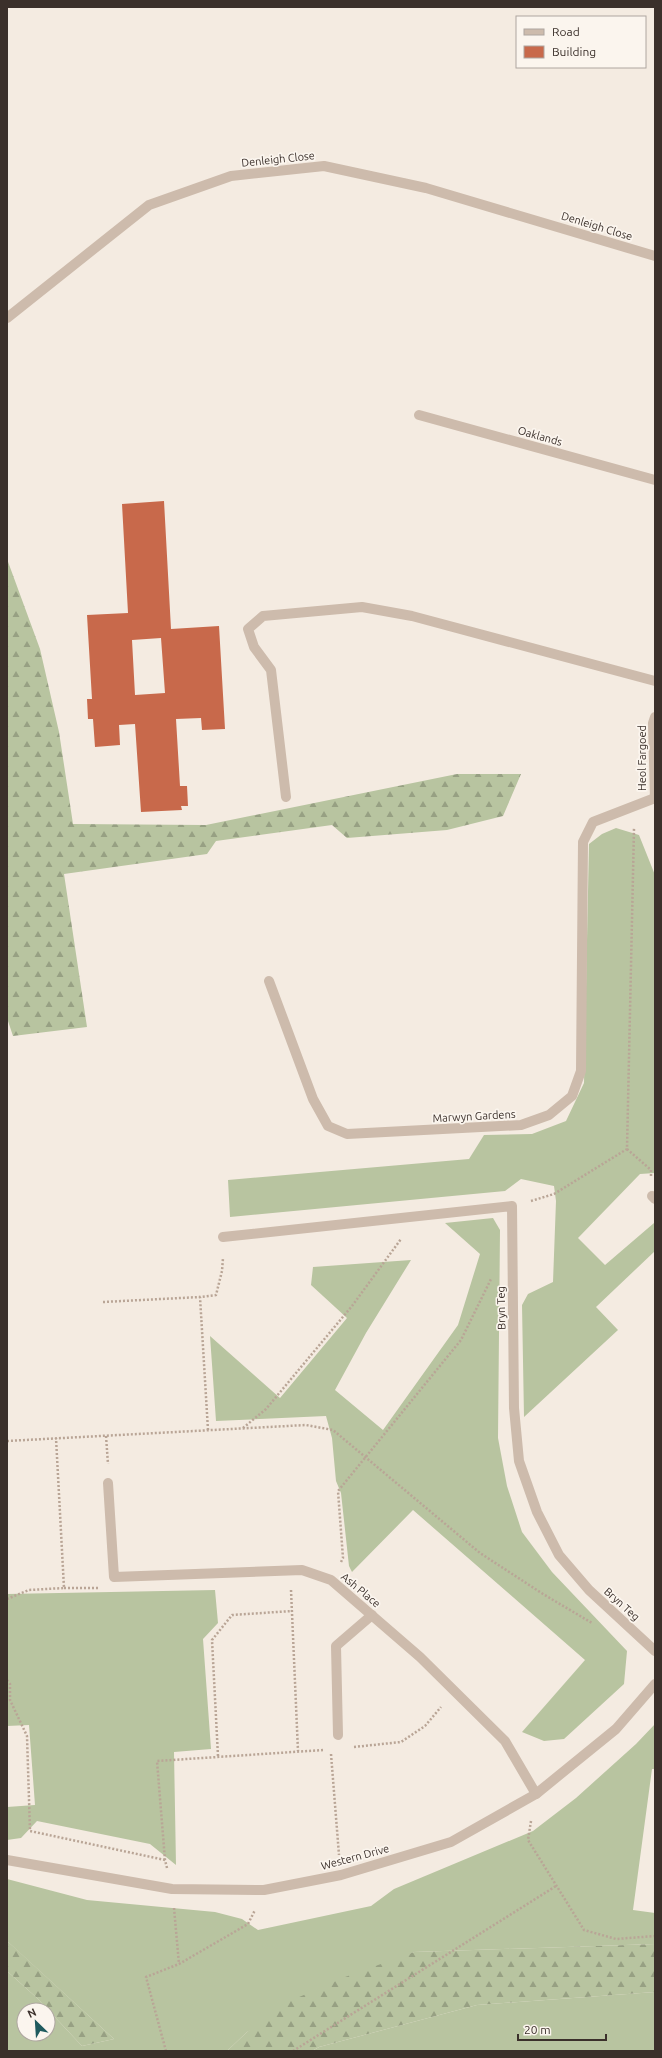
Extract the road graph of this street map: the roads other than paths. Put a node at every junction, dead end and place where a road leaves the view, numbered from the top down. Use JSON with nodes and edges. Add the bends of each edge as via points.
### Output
{"nodes":[{"id":1,"x":655,"y":256,"type":"edge"},
{"id":2,"x":7,"y":318,"type":"edge"},
{"id":3,"x":419,"y":414,"type":"dead end"},
{"id":4,"x":655,"y":480,"type":"edge"},
{"id":5,"x":655,"y":681,"type":"edge"},
{"id":6,"x":655,"y":717,"type":"edge"},
{"id":7,"x":286,"y":797,"type":"dead end"},
{"id":8,"x":655,"y":799,"type":"edge"},
{"id":9,"x":269,"y":981,"type":"dead end"},
{"id":10,"x":223,"y":1237,"type":"road end"},
{"id":11,"x":108,"y":1482,"type":"road end"},
{"id":12,"x":372,"y":1615,"type":"junction"},
{"id":13,"x":655,"y":1650,"type":"edge"},
{"id":14,"x":655,"y":1684,"type":"edge"},
{"id":15,"x":338,"y":1735,"type":"road end"},
{"id":16,"x":536,"y":1794,"type":"junction"},
{"id":17,"x":7,"y":1860,"type":"edge"}],
"edges":[{"from":1,"to":2,"type":"street","name":"Denleigh Close","via":[[426,188],[324,166],[232,176],[149,205]]},
{"from":3,"to":4,"type":"street","name":"Oaklands"},
{"from":5,"to":7,"type":"street","via":[[412,616],[362,607],[263,616],[248,629],[254,647],[271,670]]},
{"from":6,"to":8,"type":"street","name":"Heol Fargoed"},
{"from":8,"to":9,"type":"street","name":"Marwyn Gardens","via":[[593,822],[583,842],[581,1071],[572,1096],[549,1115],[521,1125],[347,1134],[328,1126],[313,1099]]},
{"from":10,"to":13,"type":"street","name":"Bryn Teg","via":[[512,1206],[514,1408],[519,1461],[537,1512],[559,1555],[589,1590]]},
{"from":11,"to":12,"type":"street","name":"Ash Place","via":[[114,1577],[302,1570],[330,1580]]},
{"from":12,"to":15,"type":"street","via":[[336,1646]]},
{"from":12,"to":16,"type":"street","name":"Ash Place","via":[[420,1656],[505,1741]]},
{"from":14,"to":16,"type":"street","name":"Western Drive","via":[[616,1729]]},
{"from":16,"to":17,"type":"street","name":"Western Drive","via":[[451,1842],[341,1874],[264,1890],[172,1889]]}]}
